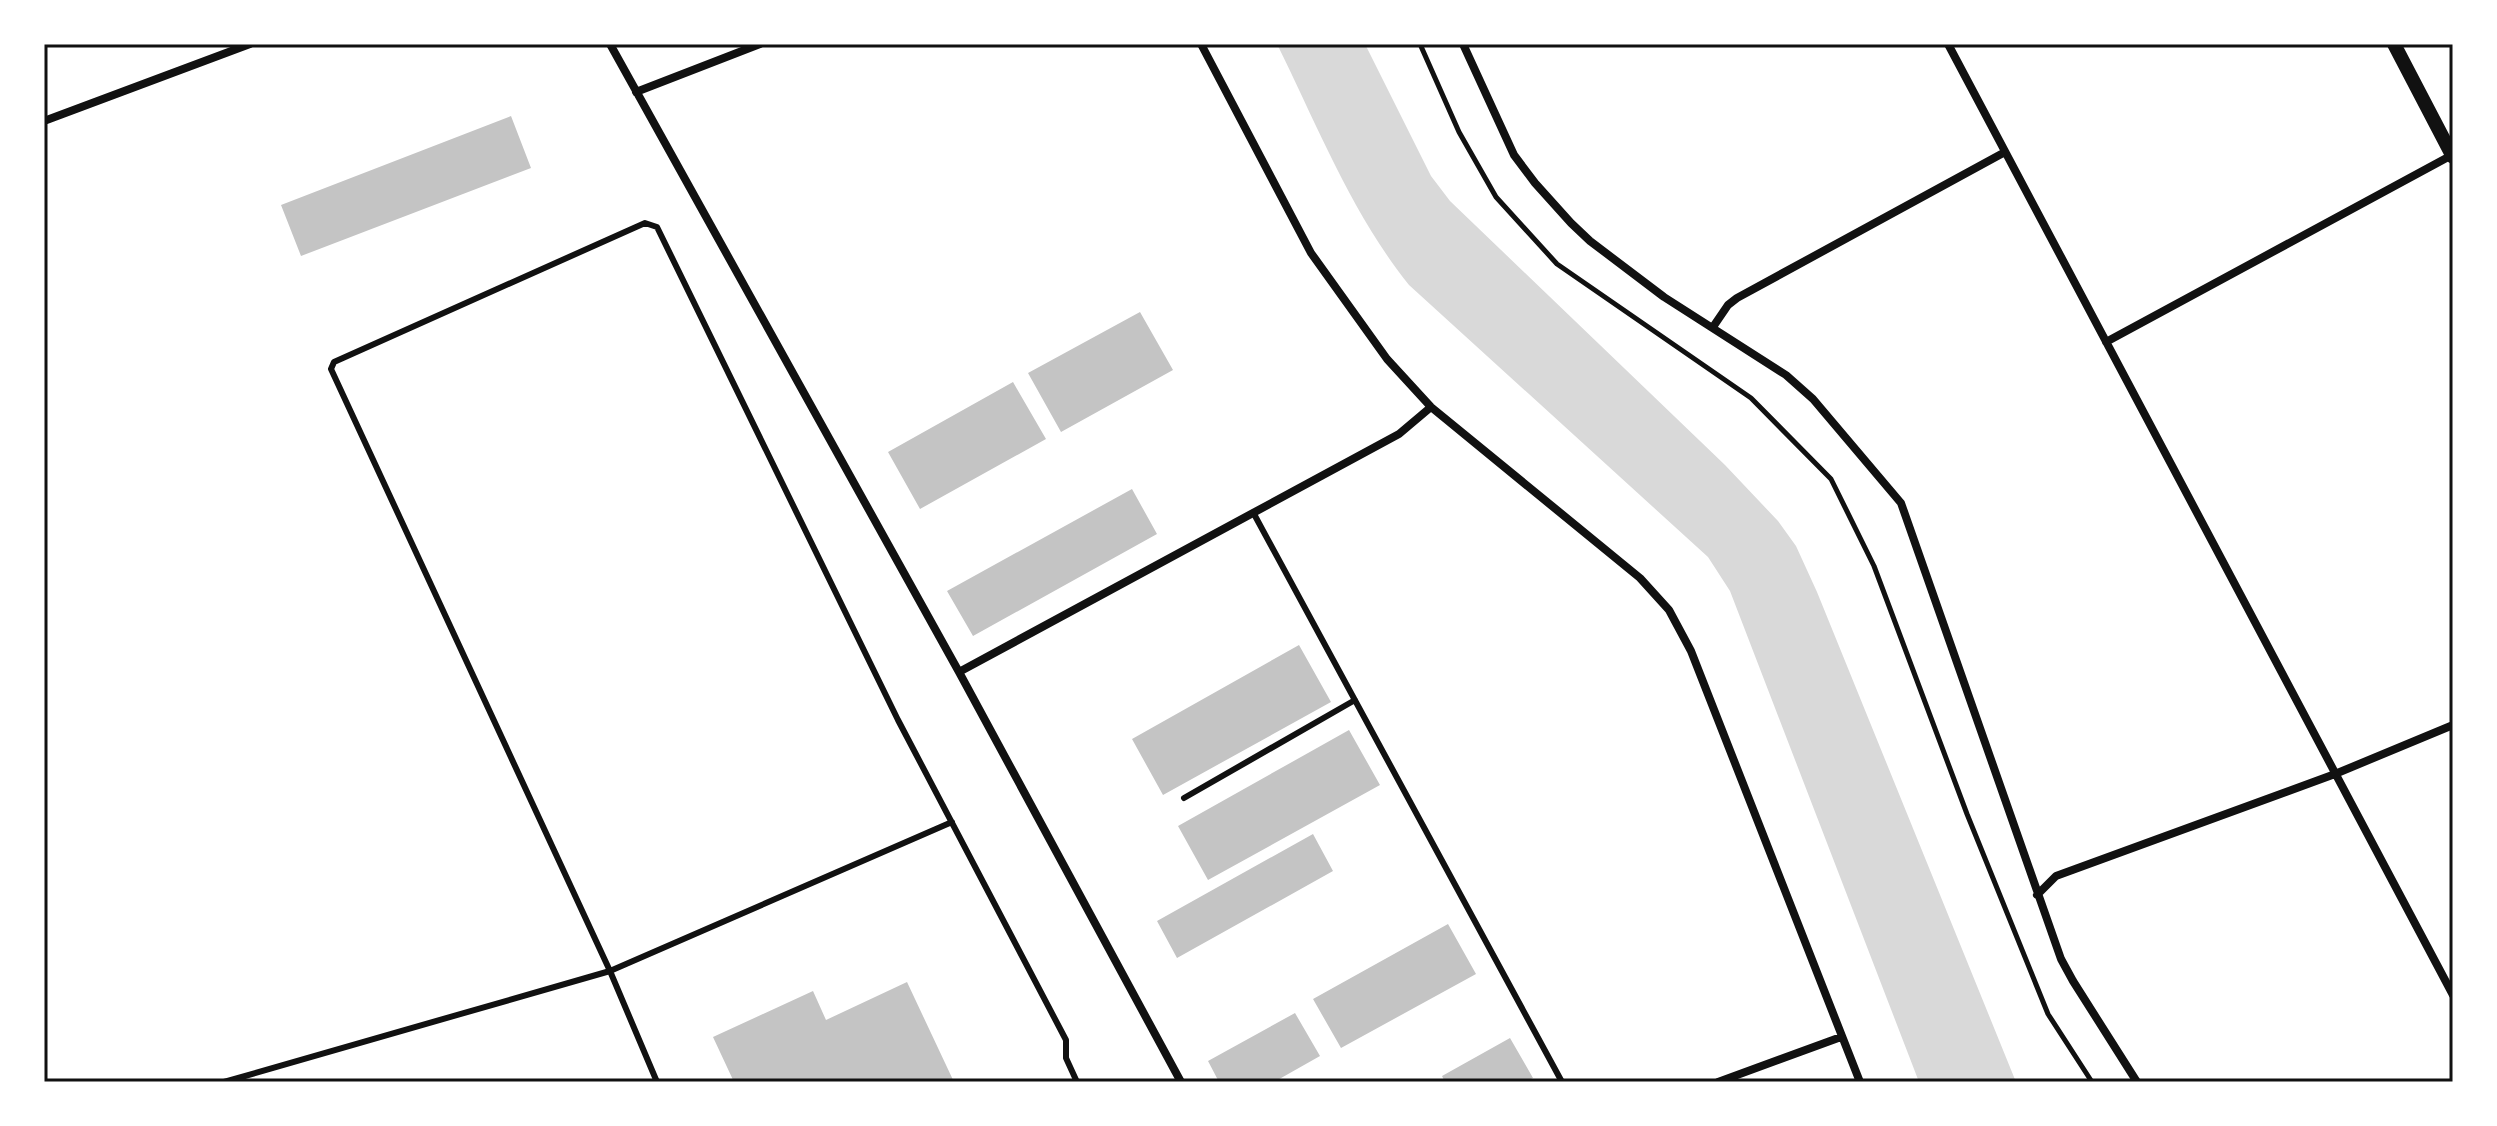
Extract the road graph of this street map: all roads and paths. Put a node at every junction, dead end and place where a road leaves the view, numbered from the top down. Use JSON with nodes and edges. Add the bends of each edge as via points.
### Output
{"nodes":[{"id":1,"x":250,"y":44,"type":"edge"},
{"id":2,"x":610,"y":44,"type":"edge"},
{"id":3,"x":760,"y":44,"type":"edge"},
{"id":4,"x":1201,"y":44,"type":"edge"},
{"id":5,"x":1463,"y":44,"type":"edge"},
{"id":6,"x":1948,"y":44,"type":"edge"},
{"id":7,"x":2394,"y":44,"type":"edge"},
{"id":8,"x":636,"y":92,"type":"junction"},
{"id":9,"x":44,"y":121,"type":"edge"},
{"id":10,"x":2005,"y":152,"type":"junction"},
{"id":11,"x":2452,"y":156,"type":"edge"},
{"id":12,"x":1713,"y":327,"type":"junction"},
{"id":13,"x":2106,"y":342,"type":"junction"},
{"id":14,"x":1751,"y":398,"type":"dead end"},
{"id":15,"x":1431,"y":407,"type":"junction"},
{"id":16,"x":1254,"y":514,"type":"junction"},
{"id":17,"x":959,"y":672,"type":"junction"},
{"id":18,"x":1355,"y":700,"type":"junction"},
{"id":19,"x":2453,"y":725,"type":"edge"},
{"id":20,"x":2335,"y":774,"type":"junction"},
{"id":21,"x":1184,"y":798,"type":"dead end"},
{"id":22,"x":952,"y":822,"type":"junction"},
{"id":23,"x":2037,"y":895,"type":"junction"},
{"id":24,"x":610,"y":971,"type":"junction"},
{"id":25,"x":2453,"y":995,"type":"edge"},
{"id":26,"x":1841,"y":1037,"type":"junction"},
{"id":27,"x":224,"y":1082,"type":"edge"},
{"id":28,"x":657,"y":1082,"type":"edge"},
{"id":29,"x":1077,"y":1082,"type":"edge"},
{"id":30,"x":1181,"y":1082,"type":"edge"},
{"id":31,"x":1562,"y":1082,"type":"edge"},
{"id":32,"x":1718,"y":1082,"type":"edge"},
{"id":33,"x":1860,"y":1082,"type":"edge"},
{"id":34,"x":2092,"y":1082,"type":"edge"},
{"id":35,"x":2137,"y":1082,"type":"edge"}],
"edges":[{"from":1,"to":9,"type":"street"},
{"from":2,"to":8,"type":"street"},
{"from":3,"to":8,"type":"street"},
{"from":4,"to":15,"type":"street","via":[[1311,253],[1387,359]]},
{"from":5,"to":12,"type":"street","via":[[1514,155],[1544,194],[1590,241]]},
{"from":6,"to":10,"type":"street"},
{"from":7,"to":11,"type":"street"},
{"from":8,"to":17,"type":"street"},
{"from":10,"to":12,"type":"street","via":[[1737,298]]},
{"from":10,"to":13,"type":"street"},
{"from":11,"to":13,"type":"street"},
{"from":12,"to":23,"type":"street","via":[[1813,399],[1901,503]]},
{"from":13,"to":20,"type":"street"},
{"from":14,"to":34,"type":"path","via":[[1831,479],[1874,566],[2048,1014]]},
{"from":15,"to":16,"type":"street","via":[[1399,434]]},
{"from":15,"to":26,"type":"street","via":[[1640,578],[1669,610],[1691,651]]},
{"from":16,"to":17,"type":"street"},
{"from":16,"to":18,"type":"lane"},
{"from":17,"to":30,"type":"street"},
{"from":18,"to":21,"type":"lane"},
{"from":18,"to":31,"type":"lane"},
{"from":19,"to":20,"type":"street"},
{"from":20,"to":23,"type":"street","via":[[2056,876]]},
{"from":20,"to":25,"type":"street"},
{"from":22,"to":24,"type":"lane"},
{"from":22,"to":24,"type":"lane","via":[[657,227],[645,223],[334,362],[331,369]]},
{"from":22,"to":29,"type":"lane","via":[[1066,1040],[1066,1058]]},
{"from":23,"to":35,"type":"street","via":[[2073,981]]},
{"from":24,"to":27,"type":"lane"},
{"from":24,"to":28,"type":"lane"},
{"from":26,"to":32,"type":"street"},
{"from":26,"to":33,"type":"street"}]}
